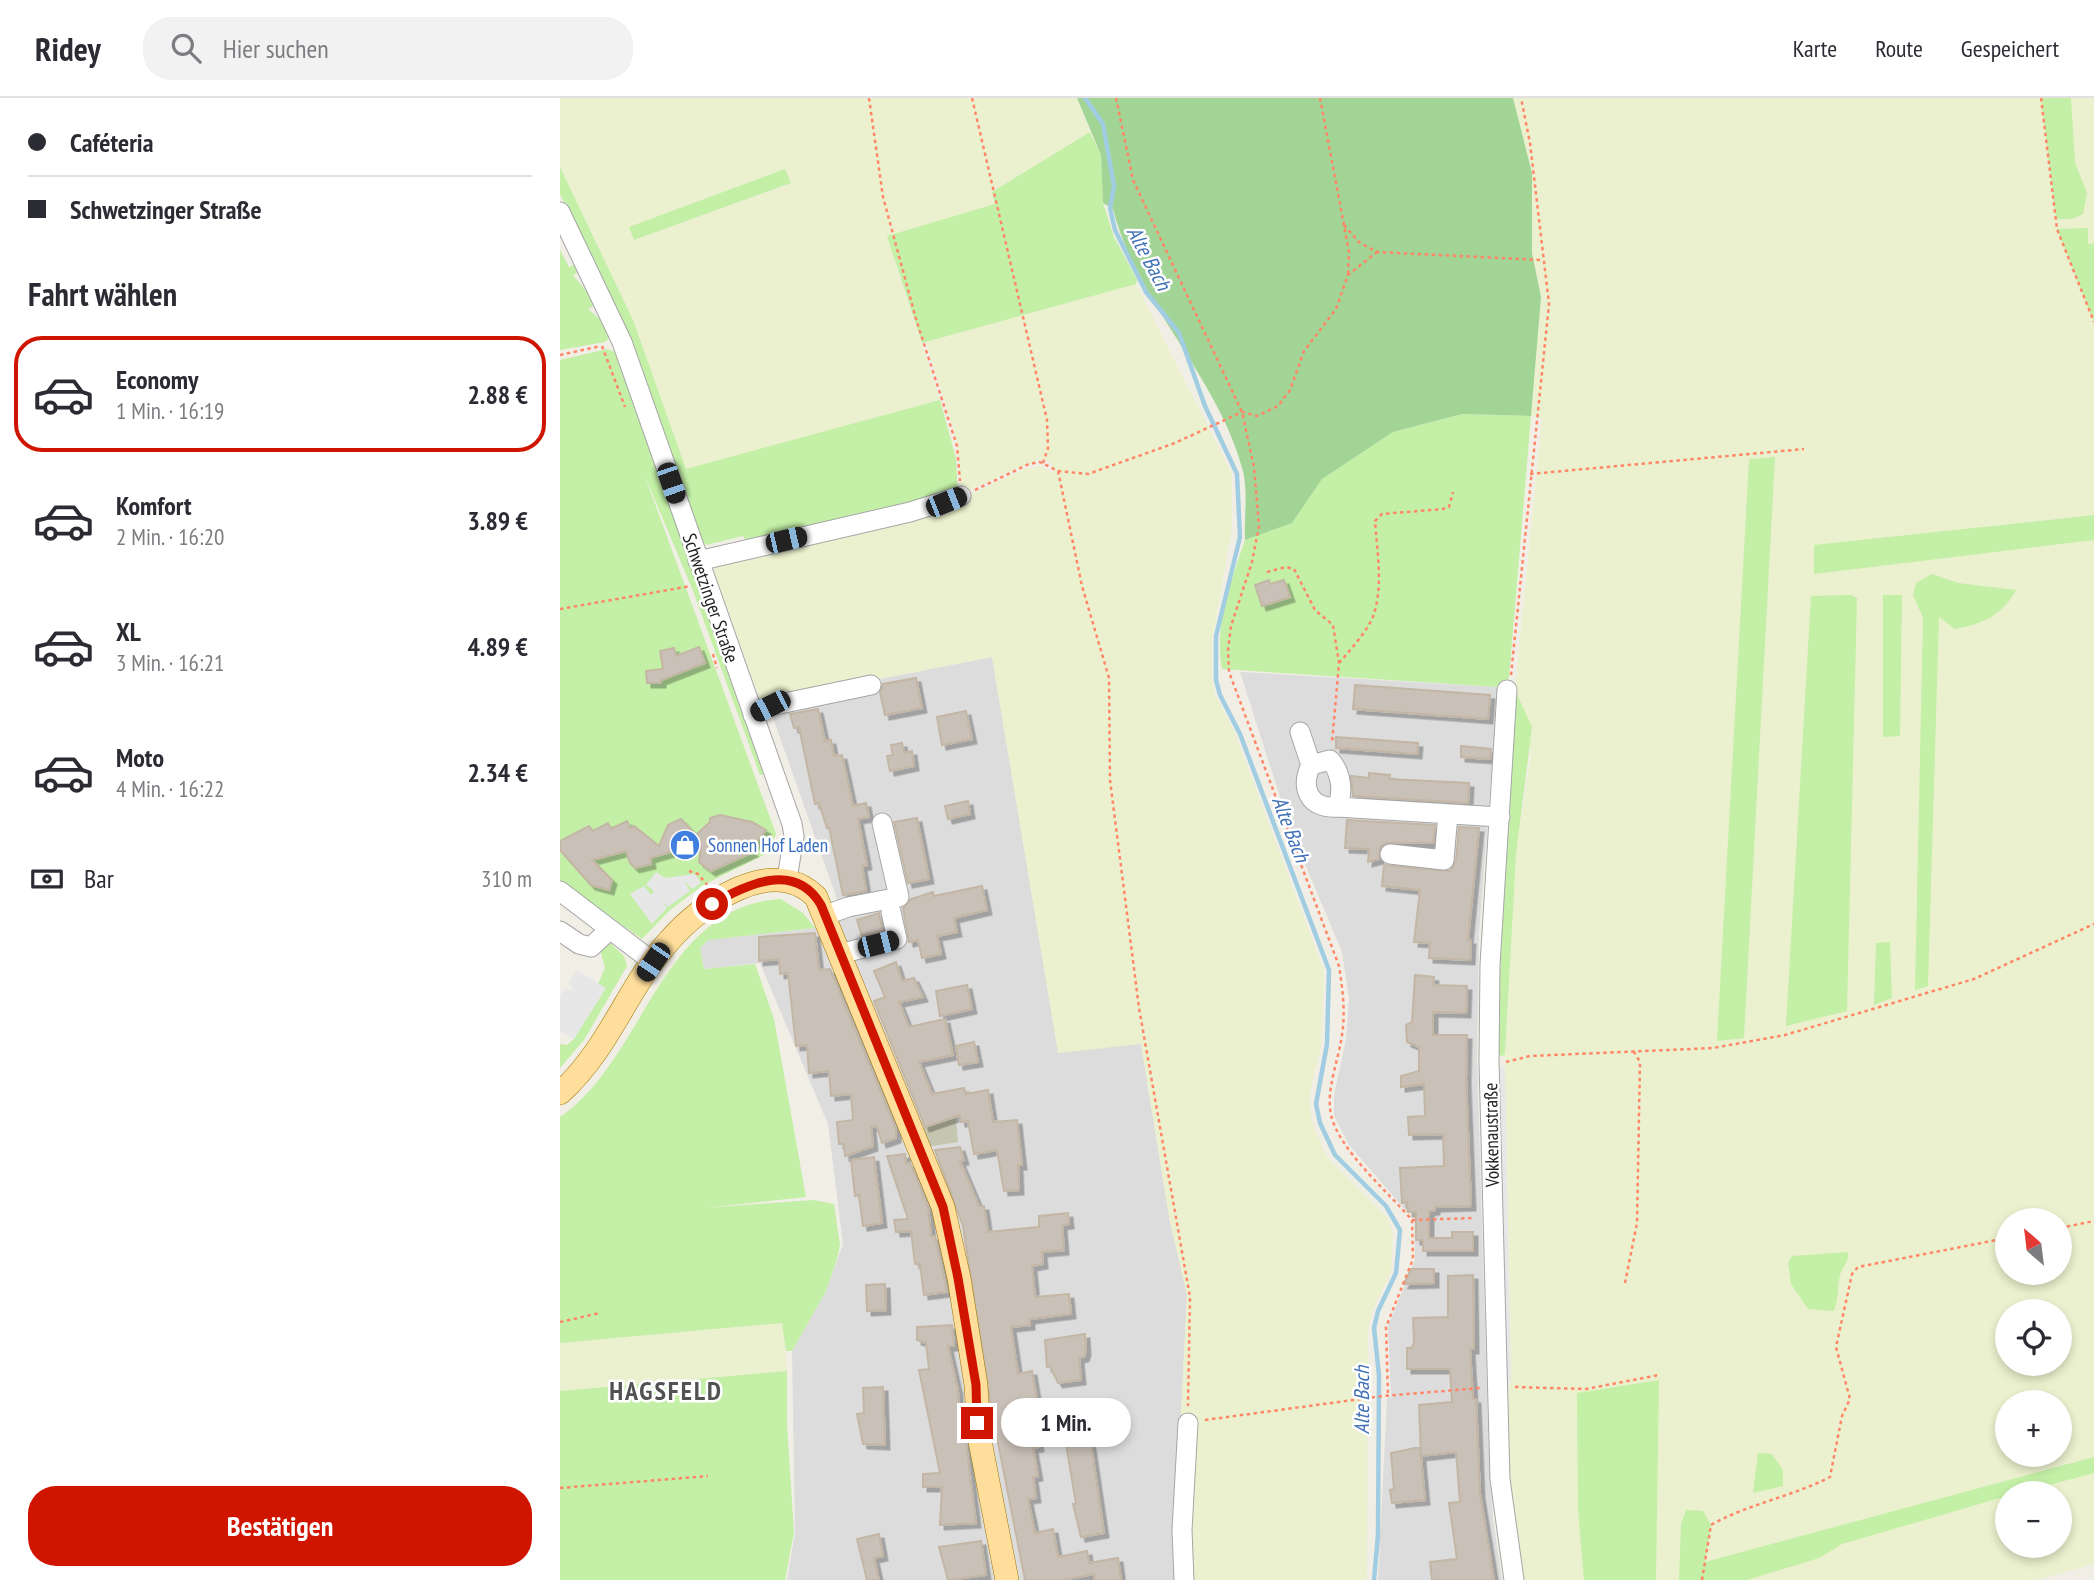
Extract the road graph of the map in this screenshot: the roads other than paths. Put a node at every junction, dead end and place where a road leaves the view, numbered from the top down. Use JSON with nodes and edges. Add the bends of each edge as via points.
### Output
{"nodes":[{"id":1,"x":560,"y":212,"type":"edge"},
{"id":2,"x":961,"y":496,"type":"road end"},
{"id":3,"x":698,"y":561,"type":"junction"},
{"id":4,"x":871,"y":685,"type":"dead end"},
{"id":5,"x":1507,"y":690,"type":"road end"},
{"id":6,"x":753,"y":715,"type":"junction"},
{"id":7,"x":1300,"y":732,"type":"dead end"},
{"id":8,"x":1311,"y":765,"type":"junction"},
{"id":9,"x":1337,"y":807,"type":"junction"},
{"id":10,"x":1448,"y":814,"type":"junction"},
{"id":11,"x":1500,"y":817,"type":"junction"},
{"id":12,"x":882,"y":823,"type":"dead end"},
{"id":13,"x":1390,"y":854,"type":"dead end"},
{"id":14,"x":787,"y":880,"type":"junction"},
{"id":15,"x":561,"y":894,"type":"edge"},
{"id":16,"x":891,"y":912,"type":"dead end"},
{"id":17,"x":826,"y":915,"type":"junction"},
{"id":18,"x":609,"y":930,"type":"junction"},
{"id":19,"x":560,"y":931,"type":"edge"},
{"id":20,"x":840,"y":954,"type":"junction"},
{"id":21,"x":653,"y":962,"type":"junction"},
{"id":22,"x":560,"y":1093,"type":"edge"},
{"id":23,"x":1188,"y":1423,"type":"road end"},
{"id":24,"x":1004,"y":1580,"type":"edge"},
{"id":25,"x":1184,"y":1580,"type":"edge"},
{"id":26,"x":1514,"y":1580,"type":"edge"}],
"edges":[{"from":1,"to":3,"type":"street","name":"Schwetzinger Straße","via":[[622,342]]},
{"from":2,"to":3,"type":"street"},
{"from":3,"to":6,"type":"street","name":"Schwetzinger Straße"},
{"from":4,"to":6,"type":"street","via":[[770,706]]},
{"from":5,"to":11,"type":"street","name":"Vokkenaustraße"},
{"from":6,"to":14,"type":"street","name":"Schwetzinger Straße","via":[[794,831]]},
{"from":7,"to":8,"type":"street"},
{"from":8,"to":9,"type":"street","via":[[1306,775],[1307,796],[1315,804]]},
{"from":8,"to":9,"type":"street","via":[[1330,760],[1340,776]]},
{"from":9,"to":10,"type":"street"},
{"from":10,"to":11,"type":"street"},
{"from":10,"to":13,"type":"street","via":[[1444,860]]},
{"from":11,"to":26,"type":"street","name":"Vokkenaustraße","via":[[1489,1062],[1500,1479]]},
{"from":12,"to":17,"type":"street","via":[[899,897]]},
{"from":14,"to":17,"type":"main road","via":[[810,890]]},
{"from":14,"to":21,"type":"main road","via":[[752,884],[712,904],[682,927]]},
{"from":15,"to":18,"type":"street"},
{"from":16,"to":20,"type":"street","via":[[897,939]]},
{"from":17,"to":20,"type":"main road"},
{"from":18,"to":19,"type":"street","via":[[591,947]]},
{"from":18,"to":21,"type":"street"},
{"from":20,"to":24,"type":"main road","via":[[950,1234]]},
{"from":21,"to":22,"type":"main road","via":[[604,1044]]},
{"from":23,"to":25,"type":"street"}]}
